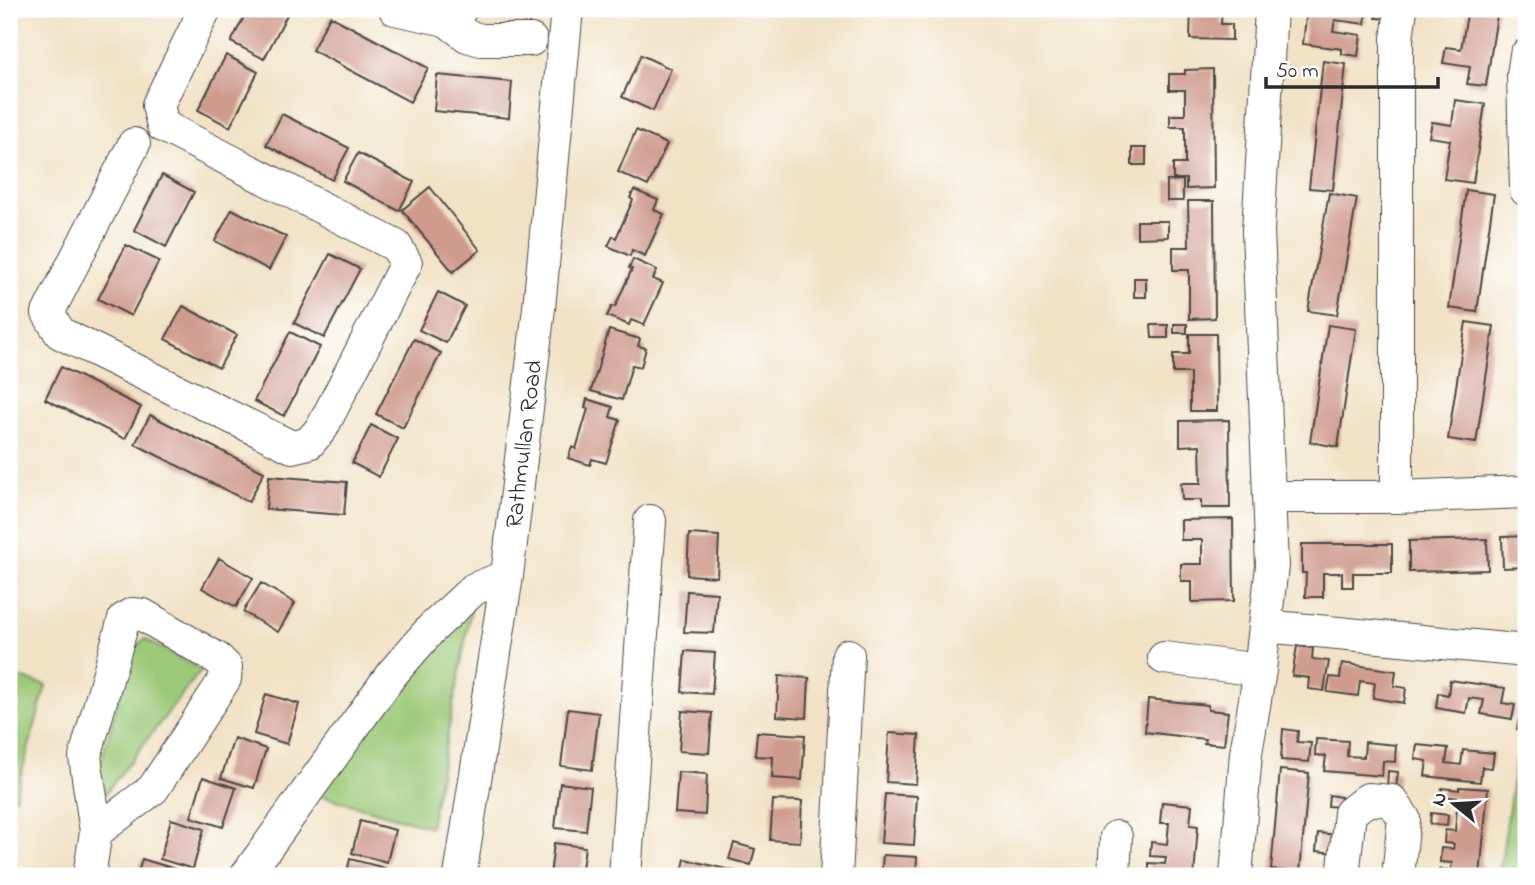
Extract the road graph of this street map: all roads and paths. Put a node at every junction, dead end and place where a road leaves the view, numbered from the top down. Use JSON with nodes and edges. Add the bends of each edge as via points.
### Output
{"nodes":[{"id":1,"x":205,"y":9,"type":"edge"},
{"id":2,"x":395,"y":9,"type":"edge"},
{"id":3,"x":567,"y":9,"type":"edge"},
{"id":4,"x":1271,"y":9,"type":"edge"},
{"id":5,"x":1401,"y":9,"type":"edge"},
{"id":6,"x":453,"y":14,"type":"edge"},
{"id":7,"x":531,"y":40,"type":"dead end"},
{"id":8,"x":1526,"y":55,"type":"edge"},
{"id":9,"x":134,"y":144,"type":"dead end"},
{"id":10,"x":1526,"y":190,"type":"edge"},
{"id":11,"x":1526,"y":492,"type":"edge"},
{"id":12,"x":1269,"y":497,"type":"junction"},
{"id":13,"x":1397,"y":497,"type":"junction"},
{"id":14,"x":650,"y":521,"type":"dead end"},
{"id":15,"x":507,"y":576,"type":"junction"},
{"id":16,"x":1265,"y":626,"type":"junction"},
{"id":17,"x":1526,"y":651,"type":"edge"},
{"id":18,"x":848,"y":655,"type":"dead end"},
{"id":19,"x":1164,"y":658,"type":"dead end"},
{"id":20,"x":1260,"y":670,"type":"junction"},
{"id":21,"x":96,"y":832,"type":"junction"},
{"id":22,"x":1116,"y":837,"type":"dead end"},
{"id":23,"x":1245,"y":875,"type":"edge"},
{"id":24,"x":89,"y":876,"type":"edge"},
{"id":25,"x":246,"y":876,"type":"edge"},
{"id":26,"x":460,"y":876,"type":"edge"},
{"id":27,"x":625,"y":876,"type":"edge"},
{"id":28,"x":836,"y":876,"type":"edge"},
{"id":29,"x":1114,"y":876,"type":"edge"},
{"id":30,"x":1343,"y":876,"type":"edge"},
{"id":31,"x":1398,"y":876,"type":"edge"}],
"edges":[{"from":1,"to":9,"type":"street","via":[[158,106],[163,126],[396,246],[406,263],[322,428],[309,443],[292,447],[60,333],[48,313]]},
{"from":2,"to":6,"type":"street"},
{"from":3,"to":15,"type":"street","name":"Rathmullan Road","via":[[540,308]]},
{"from":4,"to":12,"type":"street","via":[[1258,231]]},
{"from":5,"to":13,"type":"street","via":[[1397,39]]},
{"from":6,"to":7,"type":"street","via":[[467,36]]},
{"from":8,"to":10,"type":"street"},
{"from":11,"to":13,"type":"street"},
{"from":12,"to":13,"type":"street"},
{"from":12,"to":16,"type":"street","via":[[1272,566]]},
{"from":14,"to":27,"type":"street"},
{"from":15,"to":25,"type":"street","via":[[474,589],[431,629],[391,676]]},
{"from":15,"to":26,"type":"street","name":"Rathmullan Road"},
{"from":16,"to":17,"type":"street"},
{"from":16,"to":20,"type":"street"},
{"from":18,"to":28,"type":"street"},
{"from":19,"to":20,"type":"street"},
{"from":20,"to":23,"type":"street","via":[[1246,753]]},
{"from":21,"to":21,"type":"street","via":[[85,757],[124,620],[132,614],[144,615],[218,659],[226,667],[225,679],[153,789]]},
{"from":21,"to":24,"type":"street"},
{"from":22,"to":29,"type":"street"},
{"from":30,"to":31,"type":"street","via":[[1350,813],[1368,799],[1392,801],[1402,812]]}]}
